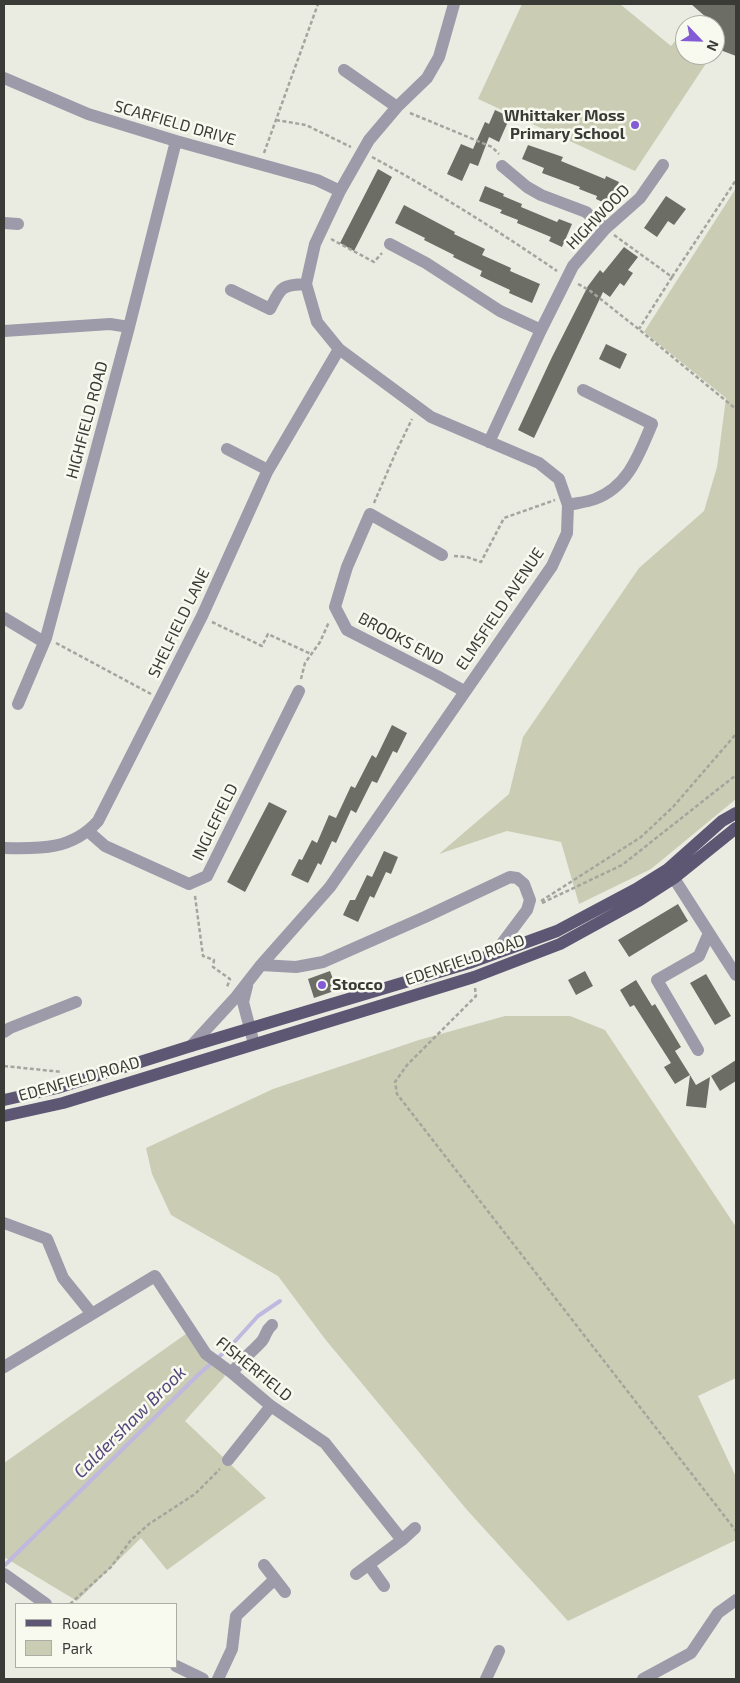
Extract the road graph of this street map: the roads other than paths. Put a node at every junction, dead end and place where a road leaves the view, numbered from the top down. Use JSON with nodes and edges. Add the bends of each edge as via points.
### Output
{"nodes":[{"id":1,"x":454,"y":4,"type":"edge"},
{"id":2,"x":344,"y":70,"type":"dead end"},
{"id":3,"x":4,"y":78,"type":"edge"},
{"id":4,"x":397,"y":108,"type":"junction"},
{"id":5,"x":176,"y":141,"type":"junction"},
{"id":6,"x":663,"y":164,"type":"dead end"},
{"id":7,"x":502,"y":166,"type":"road end"},
{"id":8,"x":340,"y":191,"type":"junction"},
{"id":9,"x":4,"y":223,"type":"edge"},
{"id":10,"x":18,"y":224,"type":"dead end"},
{"id":11,"x":605,"y":229,"type":"junction"},
{"id":12,"x":390,"y":244,"type":"road end"},
{"id":13,"x":306,"y":284,"type":"junction"},
{"id":14,"x":231,"y":290,"type":"dead end"},
{"id":15,"x":129,"y":327,"type":"junction"},
{"id":16,"x":541,"y":330,"type":"junction"},
{"id":17,"x":4,"y":331,"type":"edge"},
{"id":18,"x":339,"y":349,"type":"junction"},
{"id":19,"x":583,"y":390,"type":"dead end"},
{"id":20,"x":489,"y":442,"type":"junction"},
{"id":21,"x":227,"y":449,"type":"dead end"},
{"id":22,"x":268,"y":470,"type":"junction"},
{"id":23,"x":567,"y":501,"type":"junction"},
{"id":24,"x":442,"y":555,"type":"road end"},
{"id":25,"x":4,"y":618,"type":"edge"},
{"id":26,"x":45,"y":640,"type":"junction"},
{"id":27,"x":299,"y":690,"type":"road end"},
{"id":28,"x":464,"y":691,"type":"junction"},
{"id":29,"x":18,"y":704,"type":"dead end"},
{"id":30,"x":736,"y":813,"type":"edge"},
{"id":31,"x":736,"y":828,"type":"edge"},
{"id":32,"x":89,"y":832,"type":"junction"},
{"id":33,"x":4,"y":848,"type":"edge"},
{"id":34,"x":671,"y":874,"type":"junction"},
{"id":35,"x":709,"y":933,"type":"junction"},
{"id":36,"x":494,"y":954,"type":"junction"},
{"id":37,"x":261,"y":965,"type":"junction"},
{"id":38,"x":736,"y":975,"type":"edge"},
{"id":39,"x":248,"y":982,"type":"junction"},
{"id":40,"x":76,"y":1002,"type":"dead end"},
{"id":41,"x":249,"y":1029,"type":"junction"},
{"id":42,"x":4,"y":1032,"type":"edge"},
{"id":43,"x":254,"y":1044,"type":"junction"},
{"id":44,"x":191,"y":1046,"type":"junction"},
{"id":45,"x":698,"y":1050,"type":"dead end"},
{"id":46,"x":4,"y":1100,"type":"edge"},
{"id":47,"x":4,"y":1116,"type":"edge"},
{"id":48,"x":4,"y":1223,"type":"edge"},
{"id":49,"x":92,"y":1314,"type":"junction"},
{"id":50,"x":272,"y":1325,"type":"dead end"},
{"id":51,"x":4,"y":1367,"type":"edge"},
{"id":52,"x":227,"y":1369,"type":"junction"},
{"id":53,"x":270,"y":1406,"type":"junction"},
{"id":54,"x":228,"y":1460,"type":"road end"},
{"id":55,"x":415,"y":1528,"type":"dead end"},
{"id":56,"x":402,"y":1540,"type":"junction"},
{"id":57,"x":264,"y":1565,"type":"dead end"},
{"id":58,"x":369,"y":1565,"type":"junction"},
{"id":59,"x":356,"y":1574,"type":"dead end"},
{"id":60,"x":6,"y":1575,"type":"edge"},
{"id":61,"x":275,"y":1579,"type":"junction"},
{"id":62,"x":384,"y":1586,"type":"dead end"},
{"id":63,"x":285,"y":1592,"type":"dead end"},
{"id":64,"x":736,"y":1600,"type":"edge"},
{"id":65,"x":45,"y":1603,"type":"edge"},
{"id":66,"x":499,"y":1651,"type":"dead end"},
{"id":67,"x":178,"y":1667,"type":"edge"},
{"id":68,"x":202,"y":1679,"type":"edge"},
{"id":69,"x":218,"y":1679,"type":"edge"},
{"id":70,"x":486,"y":1679,"type":"edge"},
{"id":71,"x":643,"y":1679,"type":"edge"}],
"edges":[{"from":1,"to":4,"type":"street","name":"ELMSFIELD AVENUE","via":[[439,58],[427,78]]},
{"from":2,"to":4,"type":"street"},
{"from":3,"to":5,"type":"street","name":"SCARFIELD DRIVE","via":[[88,114]]},
{"from":4,"to":8,"type":"street","name":"ELMSFIELD AVENUE","via":[[369,140]]},
{"from":5,"to":8,"type":"street","name":"SCARFIELD DRIVE","via":[[317,180]]},
{"from":5,"to":15,"type":"street","name":"HIGHFIELD ROAD"},
{"from":6,"to":11,"type":"street","name":"HIGHWOOD","via":[[640,198]]},
{"from":7,"to":11,"type":"street","via":[[527,187],[586,212]]},
{"from":8,"to":13,"type":"street","name":"ELMSFIELD AVENUE","via":[[315,244]]},
{"from":9,"to":10,"type":"street"},
{"from":11,"to":16,"type":"street","name":"HIGHWOOD","via":[[573,266]]},
{"from":12,"to":16,"type":"street","via":[[426,263],[500,311]]},
{"from":13,"to":14,"type":"street","via":[[289,285],[280,290],[270,309]]},
{"from":13,"to":18,"type":"street","name":"ELMSFIELD AVENUE","via":[[317,322]]},
{"from":15,"to":17,"type":"street","via":[[110,324]]},
{"from":15,"to":26,"type":"street","name":"HIGHFIELD ROAD"},
{"from":16,"to":20,"type":"street","name":"HIGHWOOD"},
{"from":18,"to":20,"type":"street","name":"ELMSFIELD AVENUE","via":[[431,417]]},
{"from":18,"to":22,"type":"street","name":"SHELFIELD LANE"},
{"from":19,"to":23,"type":"street","via":[[652,424],[635,464],[616,486],[595,498]]},
{"from":20,"to":23,"type":"street","name":"ELMSFIELD AVENUE","via":[[539,463],[559,479]]},
{"from":21,"to":22,"type":"street"},
{"from":22,"to":32,"type":"street","name":"SHELFIELD LANE","via":[[161,699],[98,821]]},
{"from":23,"to":28,"type":"street","name":"ELMSFIELD AVENUE","via":[[567,534],[552,566]]},
{"from":24,"to":28,"type":"street","name":"BROOKS END","via":[[370,514],[347,567],[335,608],[347,630]]},
{"from":25,"to":26,"type":"street"},
{"from":26,"to":29,"type":"street","name":"HIGHFIELD ROAD"},
{"from":27,"to":32,"type":"street","name":"INGLEFIELD","via":[[207,876],[189,884],[105,846]]},
{"from":28,"to":37,"type":"street","name":"ELMSFIELD AVENUE","via":[[330,887]]},
{"from":30,"to":34,"type":"main road","name":"EDENFIELD ROAD","via":[[722,821]]},
{"from":31,"to":34,"type":"main road","name":"EDENFIELD ROAD"},
{"from":32,"to":33,"type":"street","name":"SHELFIELD LANE","via":[[65,844],[36,849]]},
{"from":34,"to":35,"type":"street"},
{"from":34,"to":36,"type":"main road","name":"EDENFIELD ROAD","via":[[557,931]]},
{"from":34,"to":43,"type":"main road","name":"EDENFIELD ROAD","via":[[640,900],[560,944],[474,977]]},
{"from":35,"to":38,"type":"street"},
{"from":35,"to":45,"type":"street","via":[[699,956],[658,980]]},
{"from":36,"to":37,"type":"street","via":[[527,910],[530,900],[524,884],[517,878],[510,877],[323,962],[296,968]]},
{"from":36,"to":41,"type":"main road","name":"EDENFIELD ROAD"},
{"from":37,"to":39,"type":"street","name":"ELMSFIELD AVENUE"},
{"from":39,"to":41,"type":"street","name":"ELMSFIELD AVENUE","via":[[243,1002]]},
{"from":39,"to":44,"type":"street","name":"ELMSFIELD AVENUE"},
{"from":40,"to":42,"type":"street"},
{"from":41,"to":43,"type":"street","name":"ELMSFIELD AVENUE"},
{"from":41,"to":44,"type":"main road","name":"EDENFIELD ROAD"},
{"from":43,"to":47,"type":"main road","name":"EDENFIELD ROAD","via":[[63,1103]]},
{"from":44,"to":46,"type":"main road","name":"EDENFIELD ROAD","via":[[57,1088]]},
{"from":48,"to":49,"type":"street","via":[[47,1239],[63,1278]]},
{"from":49,"to":51,"type":"street","name":"FISHERFIELD"},
{"from":49,"to":52,"type":"street","name":"FISHERFIELD","via":[[155,1276],[206,1354]]},
{"from":50,"to":52,"type":"street","via":[[266,1330],[267,1342]]},
{"from":52,"to":53,"type":"street","name":"FISHERFIELD"},
{"from":53,"to":54,"type":"street"},
{"from":53,"to":56,"type":"street","name":"FISHERFIELD","via":[[325,1443]]},
{"from":55,"to":56,"type":"street"},
{"from":56,"to":58,"type":"street"},
{"from":57,"to":61,"type":"street"},
{"from":58,"to":59,"type":"street"},
{"from":58,"to":62,"type":"street"},
{"from":60,"to":65,"type":"street"},
{"from":61,"to":63,"type":"street"},
{"from":61,"to":69,"type":"street","via":[[236,1616],[232,1649]]},
{"from":64,"to":71,"type":"street","via":[[718,1612],[691,1653]]},
{"from":66,"to":70,"type":"street"},
{"from":67,"to":68,"type":"street"}]}
